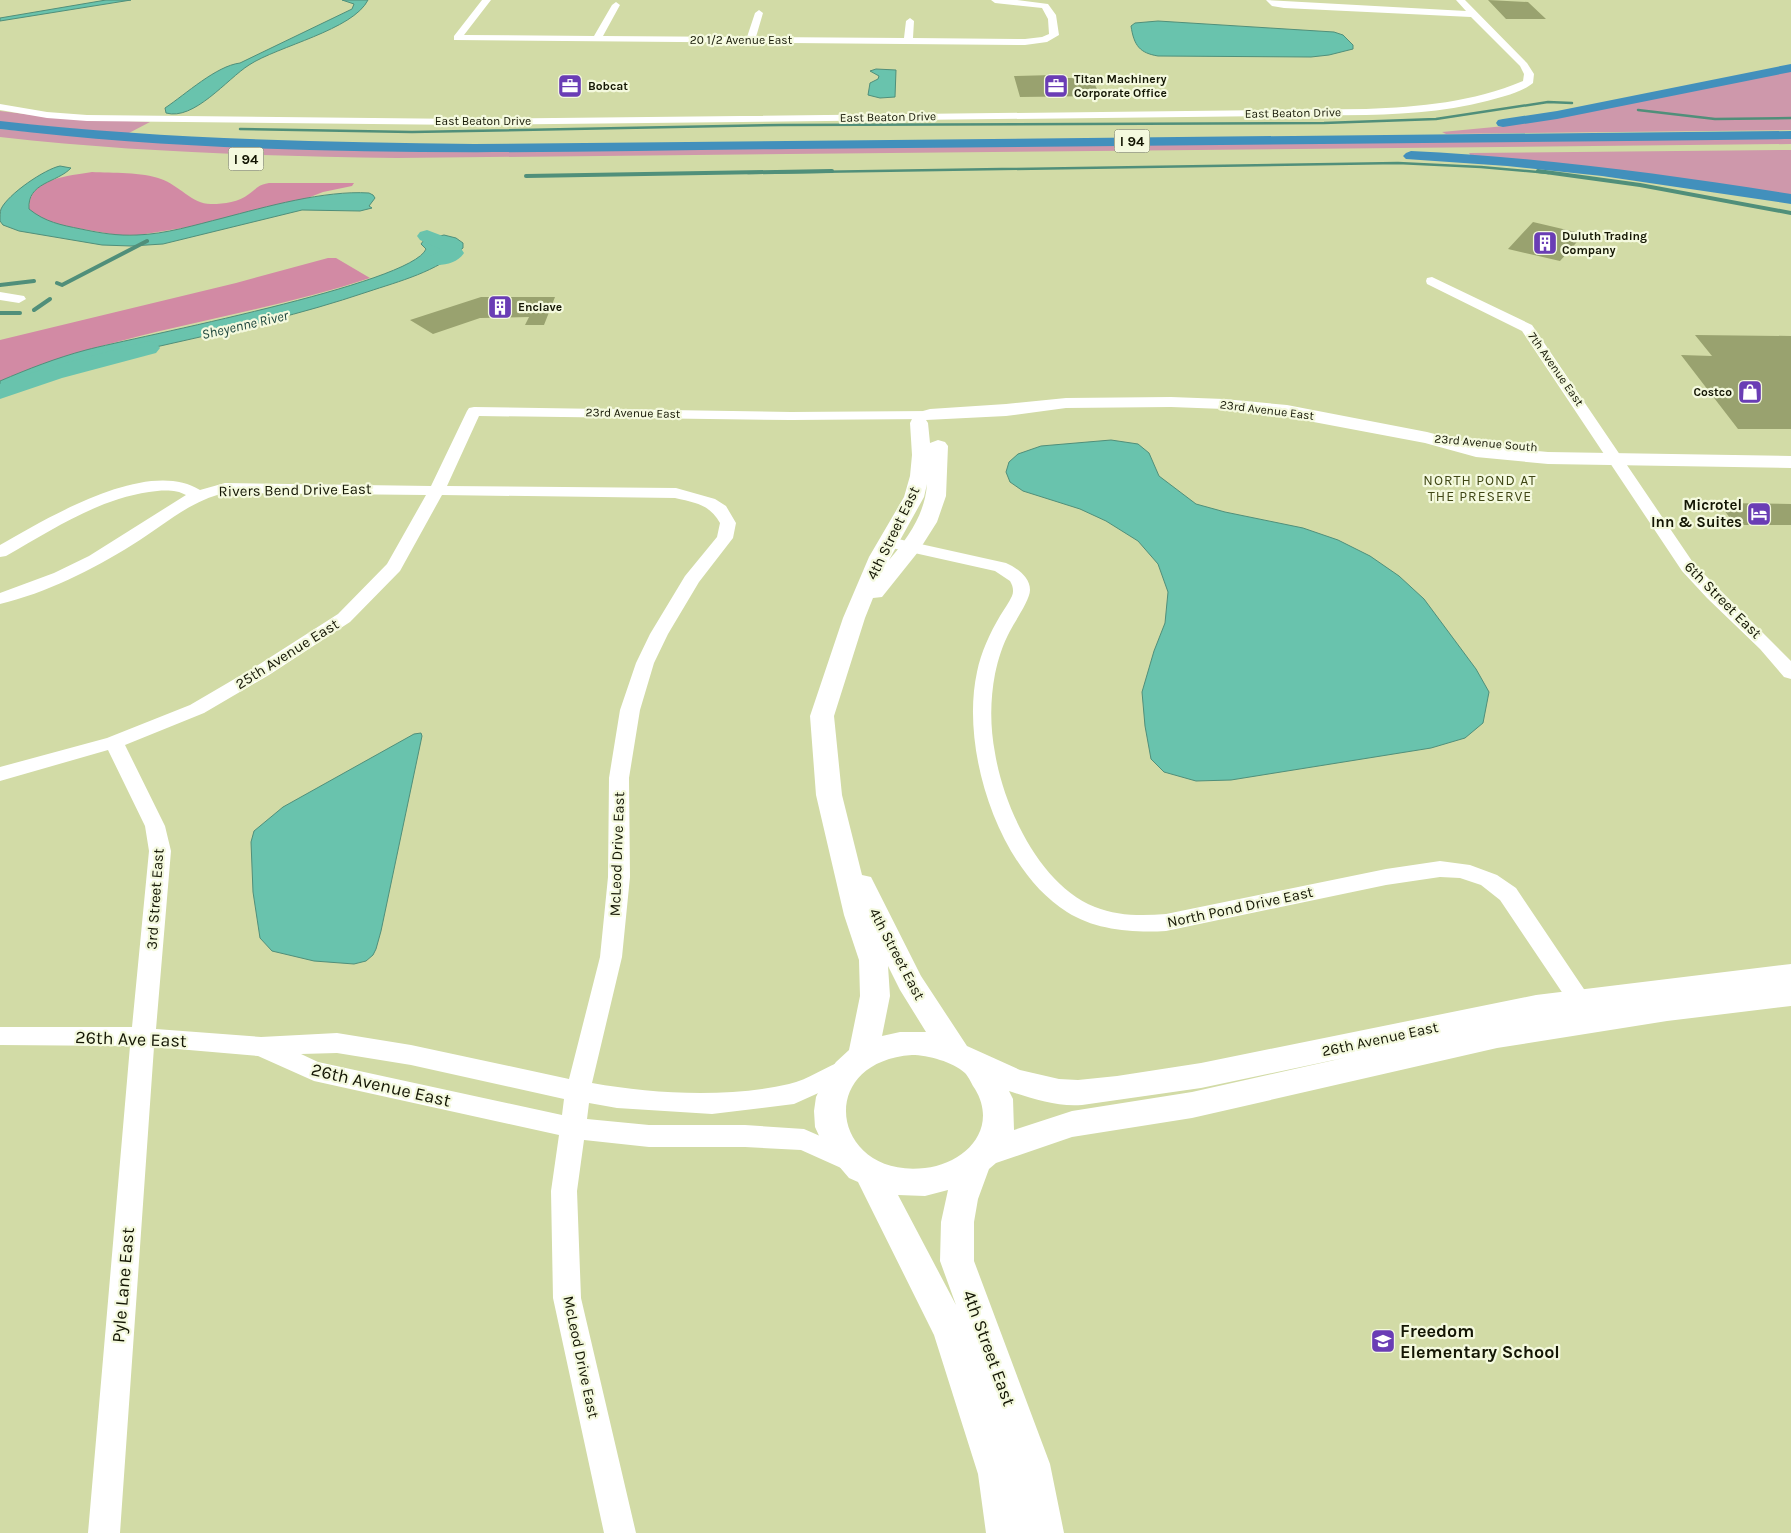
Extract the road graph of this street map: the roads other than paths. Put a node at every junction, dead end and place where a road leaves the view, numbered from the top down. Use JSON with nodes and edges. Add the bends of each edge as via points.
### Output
{"nodes":[{"id":1,"x":487,"y":0,"type":"edge"},
{"id":2,"x":992,"y":0,"type":"edge"},
{"id":3,"x":1270,"y":0,"type":"edge"},
{"id":4,"x":1460,"y":0,"type":"edge"},
{"id":5,"x":616,"y":5,"type":"dead end"},
{"id":6,"x":759,"y":13,"type":"dead end"},
{"id":7,"x":1474,"y":14,"type":"junction"},
{"id":8,"x":910,"y":21,"type":"dead end"},
{"id":9,"x":597,"y":39,"type":"junction"},
{"id":10,"x":751,"y":40,"type":"junction"},
{"id":11,"x":908,"y":41,"type":"junction"},
{"id":12,"x":1791,"y":68,"type":"edge"},
{"id":13,"x":0,"y":107,"type":"edge"},
{"id":14,"x":0,"y":125,"type":"edge"},
{"id":15,"x":1791,"y":135,"type":"edge"},
{"id":16,"x":1194,"y":140,"type":"junction"},
{"id":17,"x":1791,"y":148,"type":"edge"},
{"id":18,"x":83,"y":149,"type":"dead end"},
{"id":19,"x":1234,"y":152,"type":"junction"},
{"id":20,"x":1343,"y":154,"type":"dead end"},
{"id":21,"x":1399,"y":156,"type":"dead end"},
{"id":22,"x":224,"y":158,"type":"dead end"},
{"id":23,"x":439,"y":162,"type":"dead end"},
{"id":24,"x":1791,"y":199,"type":"edge"},
{"id":25,"x":1432,"y":281,"type":"dead end"},
{"id":26,"x":0,"y":296,"type":"edge"},
{"id":27,"x":19,"y":299,"type":"dead end"},
{"id":28,"x":474,"y":412,"type":"joint"},
{"id":29,"x":929,"y":420,"type":"junction"},
{"id":30,"x":1427,"y":438,"type":"joint"},
{"id":31,"x":1791,"y":450,"type":"edge"},
{"id":32,"x":1614,"y":454,"type":"junction"},
{"id":33,"x":1791,"y":462,"type":"edge"},
{"id":34,"x":438,"y":490,"type":"junction"},
{"id":35,"x":197,"y":495,"type":"junction"},
{"id":36,"x":889,"y":542,"type":"junction"},
{"id":37,"x":911,"y":546,"type":"junction"},
{"id":38,"x":0,"y":552,"type":"edge"},
{"id":39,"x":0,"y":599,"type":"edge"},
{"id":40,"x":854,"y":618,"type":"junction"},
{"id":41,"x":1791,"y":673,"type":"edge"},
{"id":42,"x":114,"y":742,"type":"junction"},
{"id":43,"x":0,"y":774,"type":"edge"},
{"id":44,"x":844,"y":852,"type":"junction"},
{"id":45,"x":1791,"y":975,"type":"edge"},
{"id":46,"x":1791,"y":995,"type":"edge"},
{"id":47,"x":1587,"y":1011,"type":"junction"},
{"id":48,"x":0,"y":1036,"type":"edge"},
{"id":49,"x":143,"y":1037,"type":"junction"},
{"id":50,"x":261,"y":1047,"type":"junction"},
{"id":51,"x":965,"y":1058,"type":"junction"},
{"id":52,"x":854,"y":1063,"type":"junction"},
{"id":53,"x":578,"y":1091,"type":"junction"},
{"id":54,"x":572,"y":1127,"type":"junction"},
{"id":55,"x":981,"y":1158,"type":"junction"},
{"id":56,"x":862,"y":1168,"type":"junction"},
{"id":57,"x":104,"y":1533,"type":"edge"},
{"id":58,"x":620,"y":1533,"type":"edge"},
{"id":59,"x":1006,"y":1533,"type":"edge"},
{"id":60,"x":1044,"y":1533,"type":"edge"}],
"edges":[{"from":1,"to":9,"type":"street","name":"20 1/2 Avenue East","via":[[457,38]]},
{"from":2,"to":11,"type":"street","name":"20 1/2 Avenue East","via":[[1036,4],[1050,9],[1054,35],[1025,42]]},
{"from":3,"to":7,"type":"street","via":[[1284,5]]},
{"from":4,"to":7,"type":"street","name":"East Beaton Drive"},
{"from":5,"to":9,"type":"street"},
{"from":6,"to":10,"type":"street"},
{"from":7,"to":13,"type":"street","name":"East Beaton Drive","via":[[1524,65],[1529,74],[1528,83],[1505,94],[1420,110],[477,122],[134,119],[48,115]]},
{"from":8,"to":11,"type":"street"},
{"from":9,"to":10,"type":"street","name":"20 1/2 Avenue East"},
{"from":10,"to":11,"type":"street","name":"20 1/2 Avenue East"},
{"from":12,"to":16,"type":"highway","via":[[1514,122],[1440,130]]},
{"from":14,"to":16,"type":"highway","number":"I 94","via":[[200,142],[474,148]]},
{"from":15,"to":16,"type":"highway","number":"I 94"},
{"from":17,"to":19,"type":"highway","number":"I 94"},
{"from":18,"to":22,"type":"highway","number":"I 94"},
{"from":19,"to":20,"type":"highway"},
{"from":19,"to":23,"type":"highway","number":"I 94"},
{"from":21,"to":24,"type":"highway","via":[[1474,158],[1580,167]]},
{"from":25,"to":32,"type":"street","name":"7th Avenue East","via":[[1530,331]]},
{"from":26,"to":27,"type":"street"},
{"from":28,"to":29,"type":"street","name":"23rd Avenue East"},
{"from":28,"to":34,"type":"street","name":"25th Avenue East"},
{"from":29,"to":30,"type":"street","name":"23rd Avenue East","via":[[1000,419],[1104,402],[1171,402],[1287,411]]},
{"from":29,"to":36,"type":"street","name":"4th Street East","via":[[914,497]]},
{"from":29,"to":37,"type":"street","name":"4th Street East","via":[[936,497]]},
{"from":30,"to":32,"type":"street","name":"23rd Avenue South","via":[[1476,451],[1548,458]]},
{"from":31,"to":32,"type":"street","name":"23rd Avenue South"},
{"from":32,"to":33,"type":"street","name":"23rd Avenue South"},
{"from":32,"to":41,"type":"street","name":"6th Street East","via":[[1688,567]]},
{"from":34,"to":35,"type":"street","name":"Rivers Bend Drive East","via":[[239,487]]},
{"from":34,"to":42,"type":"street","name":"25th Avenue East","via":[[394,567],[344,618],[196,709]]},
{"from":34,"to":53,"type":"street","name":"McLeod Drive East","via":[[676,493],[709,502],[720,509],[728,523],[725,538],[691,580],[659,634],[645,663],[630,710],[619,778],[619,877],[612,948]]},
{"from":35,"to":38,"type":"street","via":[[191,489],[165,486],[104,498]]},
{"from":35,"to":39,"type":"street","name":"Rivers Bend Drive East","via":[[94,560],[58,578]]},
{"from":36,"to":37,"type":"street","name":"North Pond Drive East"},
{"from":36,"to":40,"type":"street","name":"4th Street East"},
{"from":37,"to":40,"type":"street","name":"4th Street East"},
{"from":37,"to":47,"type":"street","name":"North Pond Drive East","via":[[1000,567],[1021,583],[1021,595],[1002,628],[986,670],[983,740],[995,791],[1018,843],[1043,880],[1067,902],[1101,917],[1158,924],[1386,877],[1440,869],[1462,870],[1489,880],[1508,894]]},
{"from":40,"to":44,"type":"street","name":"4th Street East","via":[[822,716],[829,795]]},
{"from":42,"to":43,"type":"street","name":"25th Avenue East"},
{"from":42,"to":49,"type":"street","name":"3rd Street East","via":[[159,839]]},
{"from":44,"to":51,"type":"street","name":"4th Street East","via":[[910,982]]},
{"from":44,"to":52,"type":"street","name":"4th Street East","via":[[858,915],[874,960],[876,996]]},
{"from":45,"to":47,"type":"street","name":"26th Avenue East","via":[[1654,990]]},
{"from":46,"to":47,"type":"street","name":"26th Avenue East","via":[[1667,1010]]},
{"from":47,"to":51,"type":"street","name":"26th Avenue East","via":[[1552,1004],[1156,1085],[1069,1093],[1016,1082]]},
{"from":47,"to":55,"type":"street","name":"26th Avenue East","via":[[1497,1036],[1192,1105],[1072,1124]]},
{"from":48,"to":49,"type":"street","name":"26th Ave East"},
{"from":49,"to":50,"type":"street","name":"26th Ave East"},
{"from":49,"to":57,"type":"street","name":"Pyle Lane East"},
{"from":50,"to":53,"type":"street","name":"26th Avenue East","via":[[337,1043],[411,1055]]},
{"from":50,"to":54,"type":"street","name":"26th Avenue East","via":[[314,1071]]},
{"from":51,"to":52,"type":"street","via":[[932,1044],[908,1043],[884,1047]]},
{"from":51,"to":55,"type":"street","via":[[989,1079],[998,1097],[1000,1116],[996,1135]]},
{"from":52,"to":53,"type":"street","name":"26th Avenue East","via":[[794,1094],[712,1104],[617,1098]]},
{"from":52,"to":56,"type":"street","via":[[834,1088],[829,1107],[830,1127],[838,1146]]},
{"from":53,"to":54,"type":"street","name":"McLeod Drive East"},
{"from":54,"to":56,"type":"street","name":"26th Avenue East","via":[[649,1136],[804,1140]]},
{"from":54,"to":58,"type":"street","name":"McLeod Drive East","via":[[564,1191],[567,1298]]},
{"from":55,"to":56,"type":"street","via":[[953,1177],[925,1183],[897,1182]]},
{"from":55,"to":60,"type":"street","name":"4th Street East","via":[[967,1179],[961,1200],[955,1232],[957,1261],[1031,1464]]},
{"from":56,"to":59,"type":"street","name":"4th Street East","via":[[951,1332],[997,1474]]}]}
